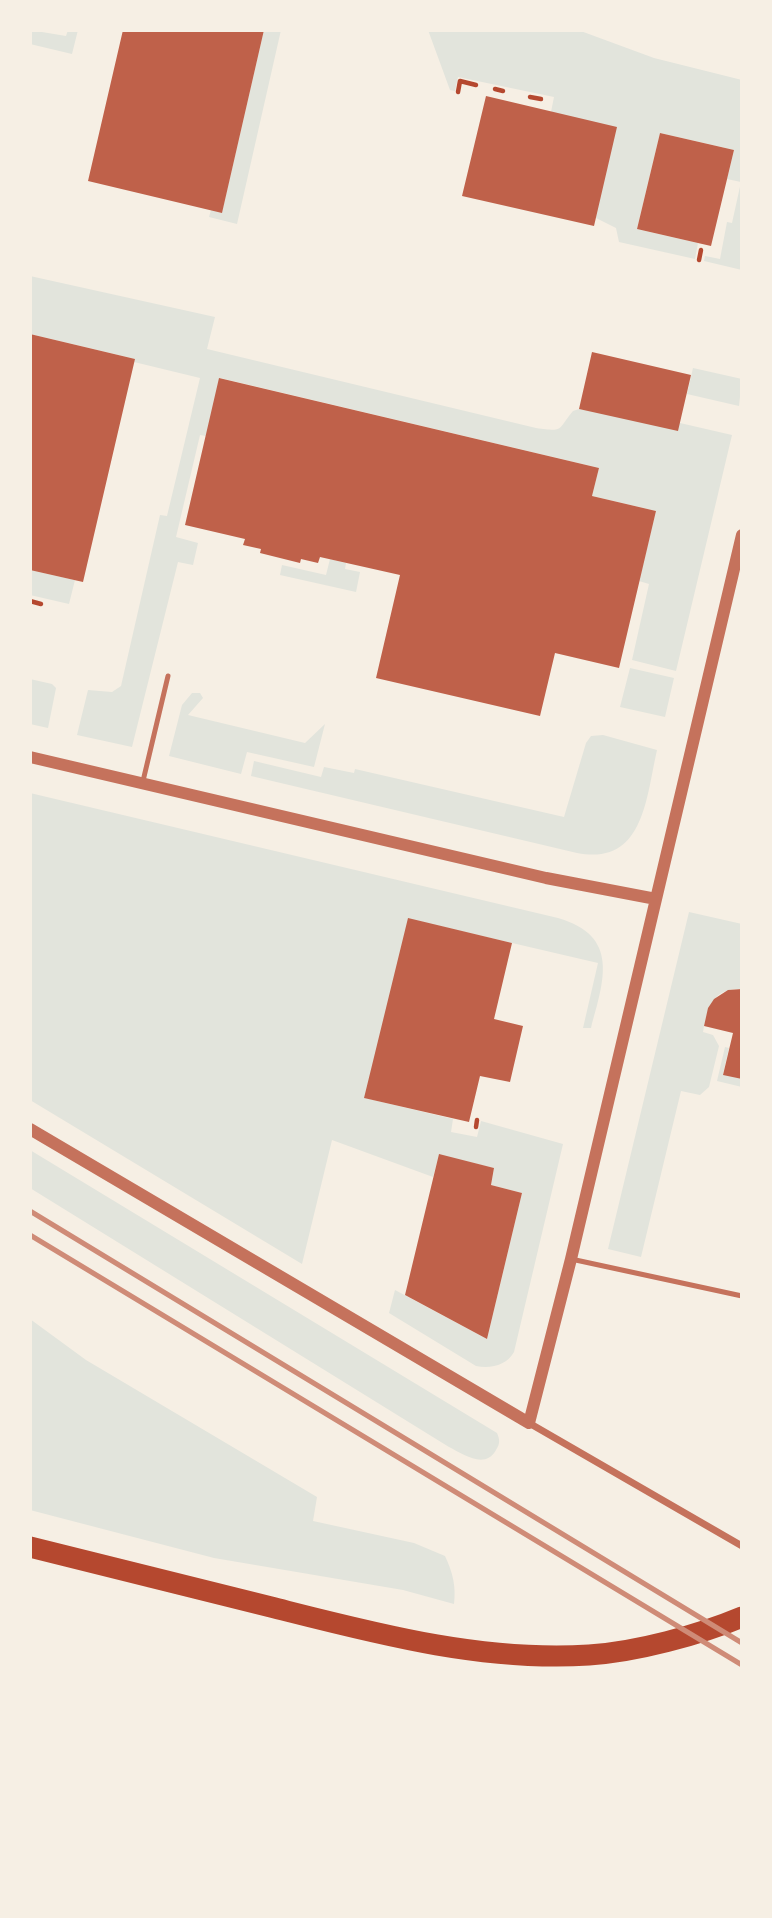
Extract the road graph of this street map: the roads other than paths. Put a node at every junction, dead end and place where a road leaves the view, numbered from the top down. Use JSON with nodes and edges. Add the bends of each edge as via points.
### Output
{"nodes":[{"id":1,"x":742,"y":535,"type":"edge"},
{"id":2,"x":168,"y":676,"type":"dead end"},
{"id":3,"x":30,"y":757,"type":"edge"},
{"id":4,"x":142,"y":783,"type":"junction"},
{"id":5,"x":656,"y":899,"type":"junction"},
{"id":6,"x":30,"y":1129,"type":"edge"},
{"id":7,"x":570,"y":1259,"type":"junction"},
{"id":8,"x":742,"y":1296,"type":"edge"},
{"id":9,"x":529,"y":1423,"type":"junction"},
{"id":10,"x":30,"y":1546,"type":"edge"},
{"id":11,"x":742,"y":1546,"type":"edge"},
{"id":12,"x":742,"y":1617,"type":"edge"}],
"edges":[{"from":1,"to":5,"type":"street"},
{"from":2,"to":4,"type":"lane"},
{"from":3,"to":4,"type":"street"},
{"from":4,"to":5,"type":"street","via":[[546,878]]},
{"from":5,"to":7,"type":"street"},
{"from":6,"to":9,"type":"street"},
{"from":7,"to":8,"type":"lane"},
{"from":7,"to":9,"type":"street"},
{"from":9,"to":11,"type":"street"},
{"from":10,"to":12,"type":"highway","via":[[384,1635],[481,1651],[590,1655],[659,1643]]}]}
